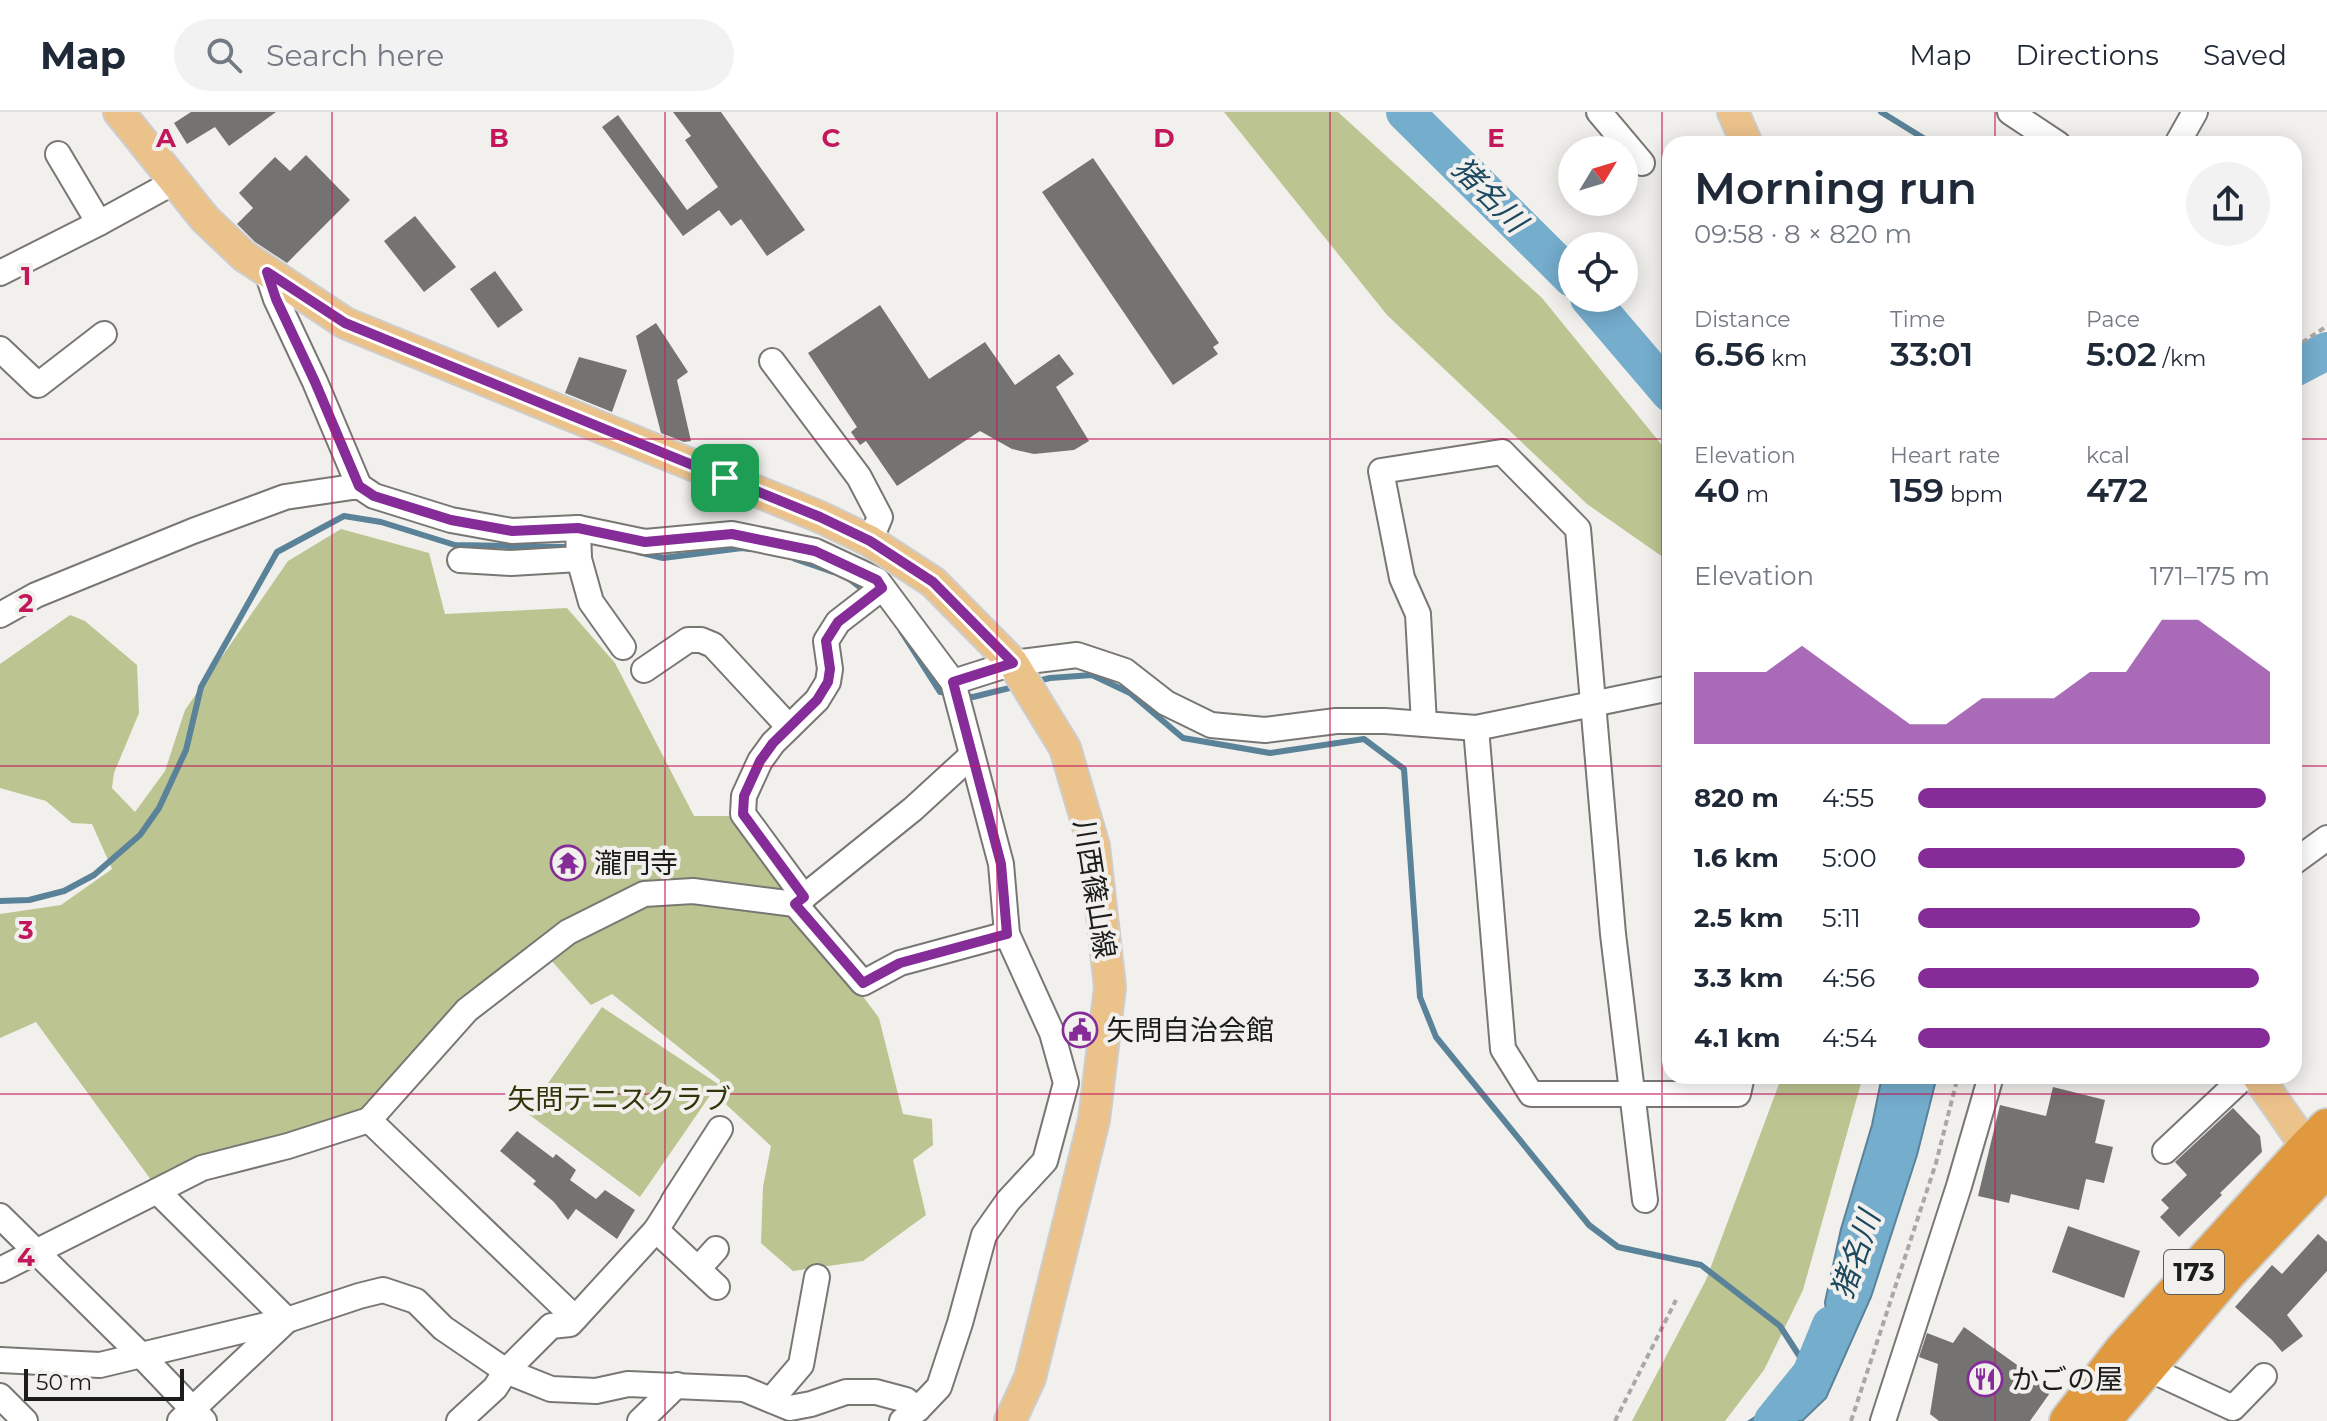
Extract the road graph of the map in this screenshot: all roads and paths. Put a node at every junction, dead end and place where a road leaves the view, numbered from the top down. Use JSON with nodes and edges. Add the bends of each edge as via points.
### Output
{"nodes":[{"id":1,"x":119,"y":112,"type":"edge"},
{"id":2,"x":1599,"y":112,"type":"edge"},
{"id":3,"x":1733,"y":112,"type":"edge"},
{"id":4,"x":2010,"y":112,"type":"edge"},
{"id":5,"x":2195,"y":112,"type":"edge"},
{"id":6,"x":1744,"y":136,"type":"edge"},
{"id":7,"x":2046,"y":136,"type":"edge"},
{"id":8,"x":2182,"y":136,"type":"edge"},
{"id":9,"x":58,"y":154,"type":"dead end"},
{"id":10,"x":1642,"y":163,"type":"dead end"},
{"id":11,"x":174,"y":182,"type":"junction"},
{"id":12,"x":99,"y":223,"type":"junction"},
{"id":13,"x":267,"y":272,"type":"junction"},
{"id":14,"x":0,"y":273,"type":"edge"},
{"id":15,"x":2327,"y":326,"type":"edge"},
{"id":16,"x":104,"y":334,"type":"dead end"},
{"id":17,"x":2302,"y":343,"type":"edge"},
{"id":18,"x":0,"y":349,"type":"edge"},
{"id":19,"x":772,"y":361,"type":"dead end"},
{"id":20,"x":359,"y":486,"type":"junction"},
{"id":21,"x":578,"y":528,"type":"junction"},
{"id":22,"x":870,"y":541,"type":"junction"},
{"id":23,"x":579,"y":559,"type":"junction"},
{"id":24,"x":460,"y":560,"type":"dead end"},
{"id":25,"x":882,"y":588,"type":"junction"},
{"id":26,"x":0,"y":615,"type":"edge"},
{"id":27,"x":623,"y":647,"type":"dead end"},
{"id":28,"x":1013,"y":663,"type":"junction"},
{"id":29,"x":644,"y":670,"type":"dead end"},
{"id":30,"x":953,"y":682,"type":"junction"},
{"id":31,"x":1662,"y":690,"type":"edge"},
{"id":32,"x":1592,"y":706,"type":"junction"},
{"id":33,"x":1424,"y":724,"type":"junction"},
{"id":34,"x":789,"y":727,"type":"junction"},
{"id":35,"x":1476,"y":728,"type":"junction"},
{"id":36,"x":972,"y":755,"type":"junction"},
{"id":37,"x":2327,"y":838,"type":"edge"},
{"id":38,"x":2302,"y":856,"type":"edge"},
{"id":39,"x":799,"y":900,"type":"junction"},
{"id":40,"x":1007,"y":934,"type":"junction"},
{"id":41,"x":1740,"y":1084,"type":"edge"},
{"id":42,"x":1956,"y":1084,"type":"edge"},
{"id":43,"x":1989,"y":1084,"type":"edge"},
{"id":44,"x":2236,"y":1084,"type":"edge"},
{"id":45,"x":2263,"y":1084,"type":"edge"},
{"id":46,"x":1632,"y":1094,"type":"junction"},
{"id":47,"x":369,"y":1120,"type":"junction"},
{"id":48,"x":2165,"y":1151,"type":"dead end"},
{"id":49,"x":2322,"y":1158,"type":"edge"},
{"id":50,"x":157,"y":1191,"type":"junction"},
{"id":51,"x":1645,"y":1200,"type":"dead end"},
{"id":52,"x":673,"y":1202,"type":"dead end"},
{"id":53,"x":0,"y":1216,"type":"edge"},
{"id":54,"x":656,"y":1230,"type":"junction"},
{"id":55,"x":716,"y":1249,"type":"dead end"},
{"id":56,"x":36,"y":1252,"type":"junction"},
{"id":57,"x":698,"y":1269,"type":"junction"},
{"id":58,"x":0,"y":1270,"type":"edge"},
{"id":59,"x":817,"y":1277,"type":"dead end"},
{"id":60,"x":717,"y":1287,"type":"dead end"},
{"id":61,"x":1676,"y":1300,"type":"dead end"},
{"id":62,"x":575,"y":1318,"type":"junction"},
{"id":63,"x":287,"y":1320,"type":"junction"},
{"id":64,"x":141,"y":1355,"type":"junction"},
{"id":65,"x":0,"y":1360,"type":"edge"},
{"id":66,"x":2147,"y":1368,"type":"junction"},
{"id":67,"x":506,"y":1371,"type":"junction"},
{"id":68,"x":2264,"y":1376,"type":"dead end"},
{"id":69,"x":677,"y":1385,"type":"junction"},
{"id":70,"x":0,"y":1396,"type":"edge"},
{"id":71,"x":771,"y":1400,"type":"junction"},
{"id":72,"x":910,"y":1415,"type":"edge"},
{"id":73,"x":192,"y":1417,"type":"edge"},
{"id":74,"x":25,"y":1421,"type":"edge"},
{"id":75,"x":459,"y":1421,"type":"edge"},
{"id":76,"x":640,"y":1421,"type":"edge"},
{"id":77,"x":1010,"y":1421,"type":"edge"},
{"id":78,"x":1615,"y":1421,"type":"edge"},
{"id":79,"x":1851,"y":1421,"type":"edge"},
{"id":80,"x":1883,"y":1421,"type":"edge"},
{"id":81,"x":2068,"y":1421,"type":"edge"},
{"id":82,"x":2102,"y":1421,"type":"edge"}],
"edges":[{"from":1,"to":11,"type":"main road","name":"川西篠山線"},
{"from":2,"to":10,"type":"street"},
{"from":3,"to":6,"type":"main road"},
{"from":4,"to":7,"type":"street"},
{"from":5,"to":8,"type":"street"},
{"from":9,"to":12,"type":"street"},
{"from":11,"to":12,"type":"street"},
{"from":11,"to":13,"type":"main road","name":"川西篠山線","via":[[205,219]]},
{"from":12,"to":14,"type":"street"},
{"from":13,"to":20,"type":"street"},
{"from":13,"to":22,"type":"main road","name":"川西篠山線","via":[[345,323]]},
{"from":15,"to":17,"type":"path"},
{"from":16,"to":18,"type":"street","via":[[38,385]]},
{"from":19,"to":22,"type":"street","via":[[859,477],[880,517]]},
{"from":20,"to":21,"type":"street","via":[[374,496],[451,520],[512,531]]},
{"from":20,"to":26,"type":"street","via":[[285,497],[36,595]]},
{"from":21,"to":23,"type":"street"},
{"from":21,"to":25,"type":"street","via":[[645,542],[732,534],[815,551],[877,580]]},
{"from":22,"to":28,"type":"main road","name":"川西篠山線","via":[[933,582]]},
{"from":23,"to":24,"type":"street"},
{"from":23,"to":27,"type":"street","via":[[591,602]]},
{"from":25,"to":30,"type":"street"},
{"from":25,"to":34,"type":"street","via":[[838,622],[826,641],[828,682]]},
{"from":28,"to":30,"type":"street"},
{"from":28,"to":33,"type":"street","via":[[1077,655],[1125,671],[1166,703],[1211,725],[1265,730],[1336,721]]},
{"from":28,"to":77,"type":"main road","name":"川西篠山線","via":[[1065,748],[1094,846],[1110,987],[1094,1120],[1030,1378]]},
{"from":29,"to":34,"type":"street","via":[[688,640],[701,640],[713,645]]},
{"from":30,"to":36,"type":"street"},
{"from":31,"to":32,"type":"street"},
{"from":32,"to":33,"type":"street","via":[[1578,529],[1502,452],[1381,471],[1402,578],[1418,614]]},
{"from":32,"to":35,"type":"street"},
{"from":32,"to":46,"type":"street"},
{"from":33,"to":35,"type":"street"},
{"from":34,"to":39,"type":"street","via":[[760,761],[744,796],[743,814]]},
{"from":35,"to":46,"type":"street","via":[[1503,1049],[1531,1094]]},
{"from":36,"to":39,"type":"street"},
{"from":36,"to":40,"type":"street","via":[[1001,864]]},
{"from":37,"to":38,"type":"street"},
{"from":39,"to":40,"type":"street","via":[[863,983],[900,963]]},
{"from":39,"to":47,"type":"street","via":[[693,891],[644,894],[581,925],[467,1010]]},
{"from":40,"to":72,"type":"street","via":[[1052,1033],[1066,1083],[1045,1161],[984,1235],[939,1387]]},
{"from":41,"to":46,"type":"street","via":[[1738,1094]]},
{"from":42,"to":79,"type":"path","via":[[1936,1163]]},
{"from":43,"to":80,"type":"street"},
{"from":44,"to":48,"type":"street"},
{"from":45,"to":49,"type":"main road"},
{"from":46,"to":51,"type":"street"},
{"from":47,"to":50,"type":"street","via":[[202,1168]]},
{"from":47,"to":62,"type":"street"},
{"from":49,"to":66,"type":"highway","number":"173"},
{"from":49,"to":81,"type":"highway","number":"173","via":[[2122,1351]]},
{"from":50,"to":56,"type":"street"},
{"from":50,"to":63,"type":"street"},
{"from":52,"to":54,"type":"street","via":[[720,1129]]},
{"from":53,"to":56,"type":"street"},
{"from":54,"to":57,"type":"street"},
{"from":54,"to":62,"type":"street"},
{"from":55,"to":57,"type":"street"},
{"from":56,"to":58,"type":"street"},
{"from":56,"to":64,"type":"street"},
{"from":57,"to":60,"type":"street"},
{"from":59,"to":71,"type":"street","via":[[801,1365]]},
{"from":61,"to":78,"type":"path"},
{"from":62,"to":67,"type":"street","via":[[570,1324],[551,1326]]},
{"from":63,"to":64,"type":"street"},
{"from":63,"to":67,"type":"street","via":[[383,1290],[416,1301],[443,1328]]},
{"from":63,"to":73,"type":"street"},
{"from":64,"to":65,"type":"street","via":[[100,1365]]},
{"from":64,"to":73,"type":"street"},
{"from":66,"to":68,"type":"street","via":[[2233,1408]]},
{"from":66,"to":82,"type":"highway","number":"173"},
{"from":67,"to":69,"type":"street","via":[[551,1389]]},
{"from":67,"to":75,"type":"street"},
{"from":69,"to":71,"type":"street","via":[[744,1389]]},
{"from":69,"to":76,"type":"street"},
{"from":70,"to":74,"type":"street"},
{"from":71,"to":72,"type":"street","via":[[790,1408],[846,1392],[876,1392],[906,1400]]}]}
